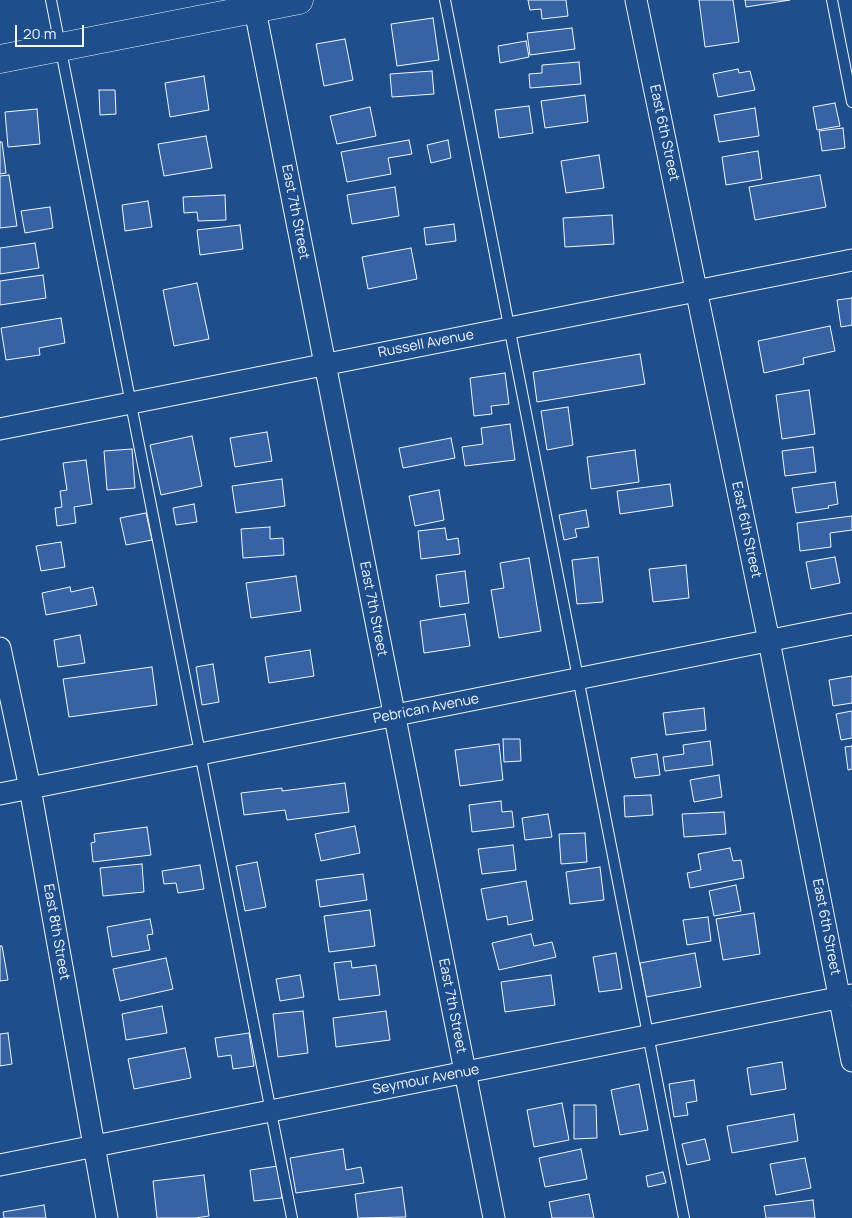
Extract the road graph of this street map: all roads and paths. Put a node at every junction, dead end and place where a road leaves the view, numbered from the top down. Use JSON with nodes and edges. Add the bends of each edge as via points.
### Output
{"nodes":[{"id":1,"x":51,"y":0,"type":"edge"},
{"id":2,"x":299,"y":0,"type":"edge"},
{"id":3,"x":445,"y":0,"type":"edge"},
{"id":4,"x":636,"y":0,"type":"edge"},
{"id":5,"x":832,"y":0,"type":"edge"},
{"id":6,"x":254,"y":4,"type":"edge"},
{"id":7,"x":61,"y":47,"type":"junction"},
{"id":8,"x":0,"y":59,"type":"edge"},
{"id":9,"x":852,"y":102,"type":"edge"},
{"id":10,"x":852,"y":260,"type":"edge"},
{"id":11,"x":697,"y":291,"type":"junction"},
{"id":12,"x":509,"y":327,"type":"junction"},
{"id":13,"x":325,"y":364,"type":"junction"},
{"id":14,"x":131,"y":403,"type":"junction"},
{"id":15,"x":0,"y":429,"type":"edge"},
{"id":16,"x":852,"y":624,"type":"edge"},
{"id":17,"x":769,"y":641,"type":"junction"},
{"id":18,"x":0,"y":648,"type":"edge"},
{"id":19,"x":578,"y":678,"type":"junction"},
{"id":20,"x":394,"y":715,"type":"junction"},
{"id":21,"x":200,"y":754,"type":"junction"},
{"id":22,"x":30,"y":788,"type":"junction"},
{"id":23,"x":0,"y":794,"type":"edge"},
{"id":24,"x":846,"y":997,"type":"edge"},
{"id":25,"x":648,"y":1036,"type":"junction"},
{"id":26,"x":852,"y":1061,"type":"edge"},
{"id":27,"x":465,"y":1072,"type":"junction"},
{"id":28,"x":271,"y":1111,"type":"junction"},
{"id":29,"x":94,"y":1146,"type":"junction"},
{"id":30,"x":0,"y":1165,"type":"edge"},
{"id":31,"x":107,"y":1218,"type":"edge"},
{"id":32,"x":292,"y":1218,"type":"edge"},
{"id":33,"x":494,"y":1218,"type":"edge"},
{"id":34,"x":684,"y":1218,"type":"edge"}],
"edges":[{"from":1,"to":7,"type":"lane"},
{"from":2,"to":6,"type":"street"},
{"from":3,"to":12,"type":"lane"},
{"from":4,"to":11,"type":"street","name":"East 6th Street"},
{"from":5,"to":9,"type":"lane"},
{"from":6,"to":7,"type":"street"},
{"from":6,"to":13,"type":"street","name":"East 7th Street"},
{"from":7,"to":8,"type":"street"},
{"from":7,"to":14,"type":"lane"},
{"from":10,"to":11,"type":"street","name":"Russell Avenue"},
{"from":11,"to":12,"type":"street","name":"Russell Avenue"},
{"from":11,"to":17,"type":"street","name":"East 6th Street"},
{"from":12,"to":13,"type":"street","name":"Russell Avenue"},
{"from":12,"to":19,"type":"lane"},
{"from":13,"to":14,"type":"street","name":"Russell Avenue"},
{"from":13,"to":20,"type":"street","name":"East 7th Street"},
{"from":14,"to":15,"type":"street","name":"Russell Avenue"},
{"from":14,"to":21,"type":"lane"},
{"from":16,"to":17,"type":"street","name":"Pebrican Avenue"},
{"from":17,"to":19,"type":"street","name":"Pebrican Avenue"},
{"from":17,"to":24,"type":"street","name":"East 6th Street"},
{"from":18,"to":22,"type":"street","name":"East 8th Street"},
{"from":19,"to":20,"type":"street","name":"Pebrican Avenue"},
{"from":19,"to":25,"type":"lane"},
{"from":20,"to":21,"type":"street","name":"Pebrican Avenue"},
{"from":20,"to":27,"type":"street","name":"East 7th Street"},
{"from":21,"to":22,"type":"street","name":"Pebrican Avenue"},
{"from":21,"to":28,"type":"lane"},
{"from":22,"to":23,"type":"street","name":"Pebrican Avenue"},
{"from":22,"to":29,"type":"street","name":"East 8th Street"},
{"from":24,"to":25,"type":"street","name":"Seymour Avenue"},
{"from":24,"to":26,"type":"street","name":"East 6th Street"},
{"from":25,"to":27,"type":"street","name":"Seymour Avenue"},
{"from":25,"to":34,"type":"lane"},
{"from":27,"to":28,"type":"street","name":"Seymour Avenue"},
{"from":27,"to":33,"type":"street","name":"East 7th Street"},
{"from":28,"to":29,"type":"street","name":"Seymour Avenue"},
{"from":28,"to":32,"type":"lane"},
{"from":29,"to":30,"type":"street","name":"Seymour Avenue"},
{"from":29,"to":31,"type":"street","name":"East 8th Street"}]}
